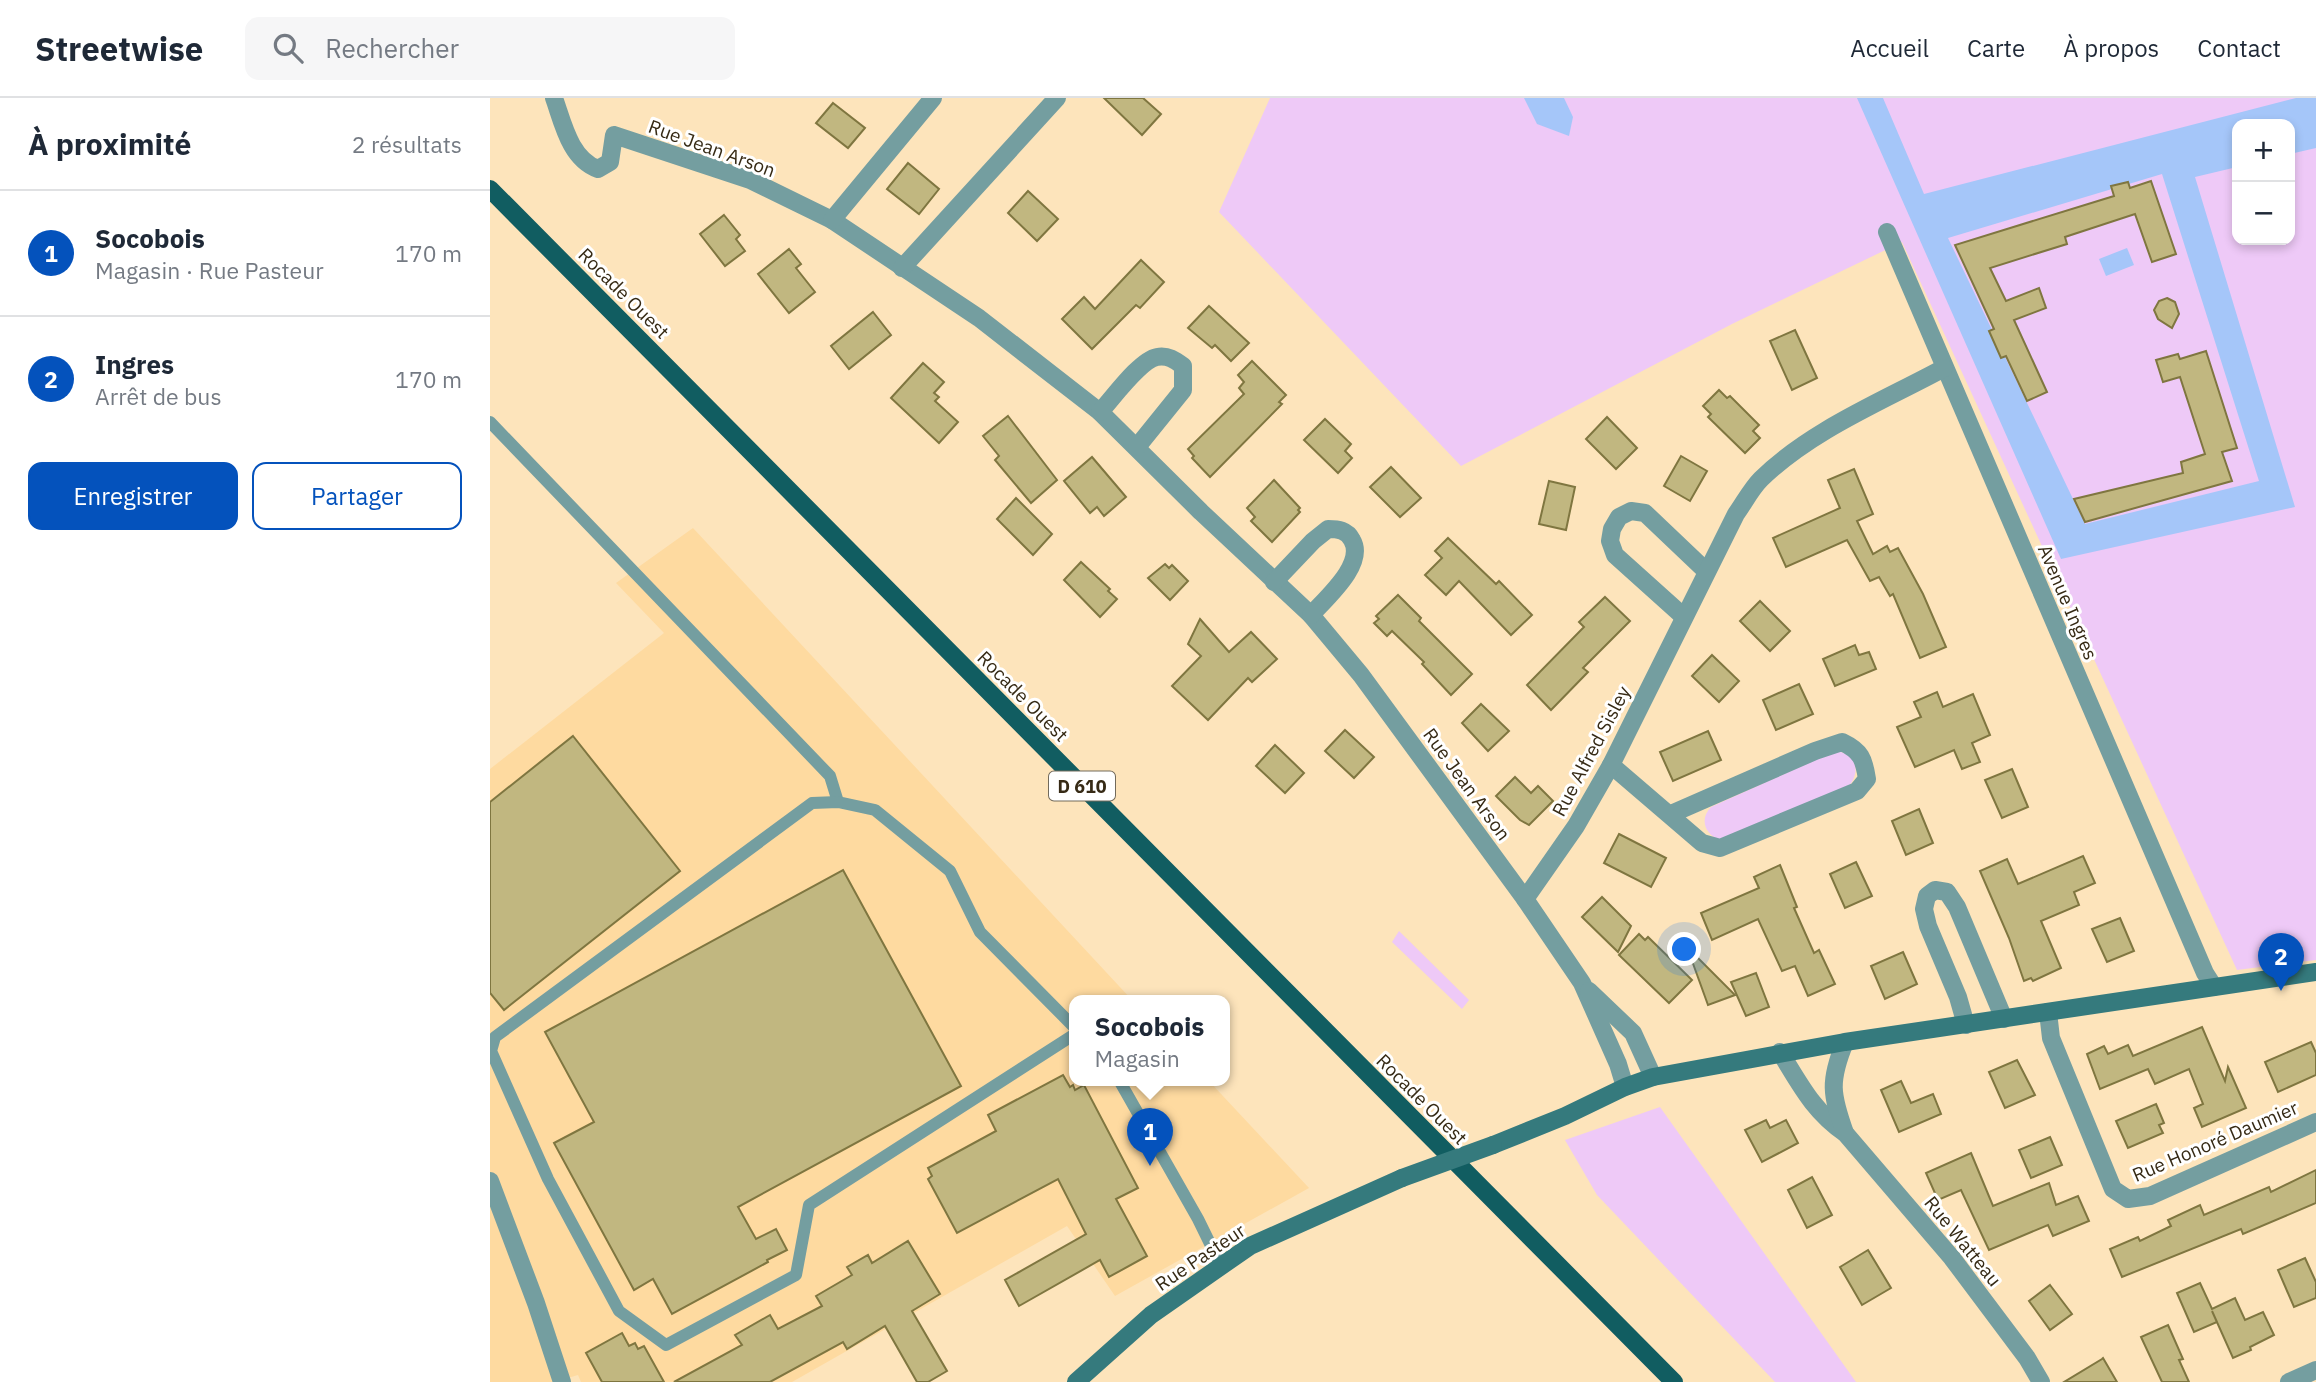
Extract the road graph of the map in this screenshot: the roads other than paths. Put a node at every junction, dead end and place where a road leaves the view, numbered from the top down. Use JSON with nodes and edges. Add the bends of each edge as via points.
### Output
{"nodes":[{"id":1,"x":554,"y":98,"type":"edge"},
{"id":2,"x":933,"y":98,"type":"edge"},
{"id":3,"x":1057,"y":98,"type":"edge"},
{"id":4,"x":490,"y":189,"type":"edge"},
{"id":5,"x":832,"y":220,"type":"junction"},
{"id":6,"x":1888,"y":233,"type":"dead end"},
{"id":7,"x":902,"y":268,"type":"junction"},
{"id":8,"x":1944,"y":368,"type":"junction"},
{"id":9,"x":1100,"y":412,"type":"junction"},
{"id":10,"x":490,"y":422,"type":"edge"},
{"id":11,"x":1137,"y":447,"type":"junction"},
{"id":12,"x":1706,"y":571,"type":"junction"},
{"id":13,"x":1274,"y":582,"type":"junction"},
{"id":14,"x":1311,"y":615,"type":"junction"},
{"id":15,"x":1684,"y":617,"type":"junction"},
{"id":16,"x":1611,"y":765,"type":"junction"},
{"id":17,"x":838,"y":802,"type":"junction"},
{"id":18,"x":1671,"y":814,"type":"junction"},
{"id":19,"x":1525,"y":899,"type":"junction"},
{"id":20,"x":2316,"y":972,"type":"edge"},
{"id":21,"x":1582,"y":984,"type":"junction"},
{"id":22,"x":2214,"y":987,"type":"junction"},
{"id":23,"x":2048,"y":1012,"type":"junction"},
{"id":24,"x":2004,"y":1019,"type":"junction"},
{"id":25,"x":1069,"y":1022,"type":"edge"},
{"id":26,"x":1966,"y":1025,"type":"junction"},
{"id":27,"x":1069,"y":1038,"type":"edge"},
{"id":28,"x":1845,"y":1042,"type":"junction"},
{"id":29,"x":1780,"y":1052,"type":"junction"},
{"id":30,"x":1653,"y":1077,"type":"junction"},
{"id":31,"x":1122,"y":1086,"type":"edge"},
{"id":32,"x":1625,"y":1087,"type":"junction"},
{"id":33,"x":2316,"y":1122,"type":"edge"},
{"id":34,"x":1844,"y":1133,"type":"junction"},
{"id":35,"x":490,"y":1181,"type":"edge"},
{"id":36,"x":1221,"y":1266,"type":"junction"},
{"id":37,"x":2316,"y":1370,"type":"edge"},
{"id":38,"x":562,"y":1382,"type":"edge"},
{"id":39,"x":1076,"y":1382,"type":"edge"},
{"id":40,"x":1674,"y":1382,"type":"edge"},
{"id":41,"x":2041,"y":1382,"type":"edge"},
{"id":42,"x":2289,"y":1382,"type":"edge"}],
"edges":[{"from":1,"to":5,"type":"street","name":"Rue Jean Arson","via":[[572,147],[586,164],[598,169],[610,162],[614,135],[750,180]]},
{"from":2,"to":5,"type":"street"},
{"from":3,"to":7,"type":"street"},
{"from":4,"to":40,"type":"main road","name":"Rocade Ouest","number":"D 610"},
{"from":5,"to":7,"type":"street","name":"Rue Jean Arson"},
{"from":6,"to":8,"type":"street","name":"Avenue Ingres"},
{"from":7,"to":9,"type":"street","name":"Rue Jean Arson","via":[[979,318]]},
{"from":8,"to":12,"type":"street","name":"Rue Alfred Sisley","via":[[1790,454],[1759,481]]},
{"from":8,"to":22,"type":"street","name":"Avenue Ingres"},
{"from":9,"to":11,"type":"street","name":"Rue Jean Arson"},
{"from":9,"to":11,"type":"street","via":[[1156,357],[1171,357],[1183,366],[1183,390]]},
{"from":10,"to":17,"type":"lane","via":[[830,776]]},
{"from":11,"to":13,"type":"street","name":"Rue Jean Arson"},
{"from":12,"to":15,"type":"street","name":"Rue Alfred Sisley"},
{"from":12,"to":15,"type":"street","via":[[1645,513],[1631,511],[1619,517],[1612,529],[1615,555]]},
{"from":13,"to":14,"type":"street","name":"Rue Jean Arson"},
{"from":13,"to":14,"type":"street","via":[[1328,529],[1350,535],[1357,555]]},
{"from":14,"to":19,"type":"street","name":"Rue Jean Arson","via":[[1361,675]]},
{"from":15,"to":16,"type":"street","name":"Rue Alfred Sisley"},
{"from":16,"to":18,"type":"street"},
{"from":16,"to":19,"type":"street","name":"Rue Alfred Sisley"},
{"from":17,"to":25,"type":"lane","via":[[875,810],[950,871],[980,932]]},
{"from":17,"to":27,"type":"lane","via":[[812,803],[495,1037],[491,1051],[548,1179],[619,1311],[666,1345],[796,1275],[809,1205]]},
{"from":18,"to":18,"type":"street","via":[[1702,843],[1720,848],[1857,791],[1867,779],[1865,765],[1857,749],[1842,742]]},
{"from":19,"to":21,"type":"street","name":"Rue Jean Arson"},
{"from":20,"to":22,"type":"street"},
{"from":21,"to":30,"type":"street","name":"Rue Jean Arson","via":[[1633,1033]]},
{"from":21,"to":32,"type":"street","name":"Rue Jean Arson"},
{"from":22,"to":23,"type":"street","name":"Rue Pasteur"},
{"from":23,"to":24,"type":"street","name":"Rue Pasteur"},
{"from":23,"to":33,"type":"street","name":"Rue Honoré Daumier","via":[[2051,1038],[2113,1189],[2128,1199],[2150,1196]]},
{"from":24,"to":26,"type":"street","name":"Rue Pasteur"},
{"from":24,"to":26,"type":"street","via":[[1957,906],[1947,892],[1935,890],[1927,896],[1924,909],[1927,926]]},
{"from":26,"to":28,"type":"street","name":"Rue Pasteur"},
{"from":28,"to":29,"type":"street","name":"Rue Pasteur"},
{"from":28,"to":34,"type":"street","name":"Rue Watteau","via":[[1832,1085]]},
{"from":29,"to":30,"type":"street","name":"Rue Pasteur"},
{"from":29,"to":34,"type":"street","name":"Rue Watteau","via":[[1814,1107]]},
{"from":30,"to":32,"type":"street","name":"Rue Pasteur"},
{"from":31,"to":36,"type":"lane"},
{"from":32,"to":36,"type":"street","name":"Rue Pasteur","bridge":true,"via":[[1565,1116],[1402,1178],[1250,1246]]},
{"from":34,"to":41,"type":"street","name":"Rue Watteau","via":[[1952,1258]]},
{"from":35,"to":38,"type":"street"},
{"from":36,"to":39,"type":"street","name":"Rue Pasteur","via":[[1151,1315]]},
{"from":37,"to":42,"type":"street"}]}
